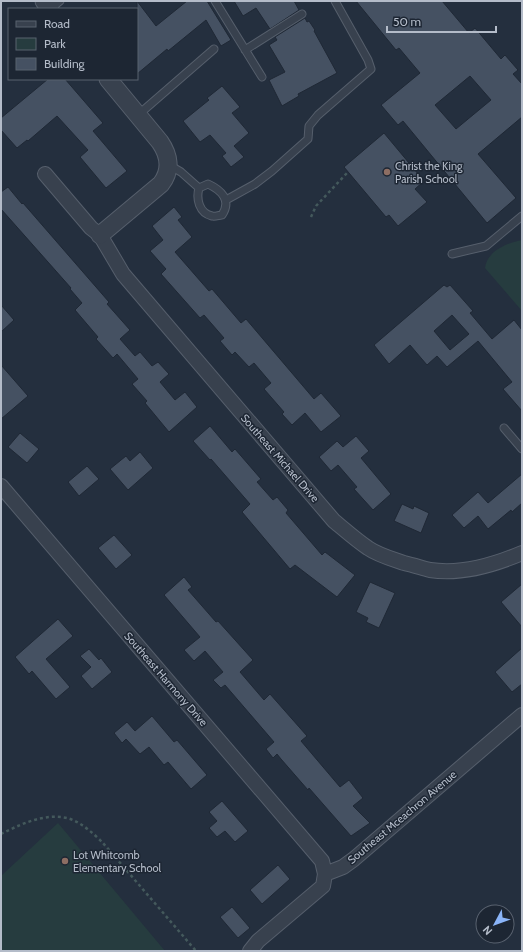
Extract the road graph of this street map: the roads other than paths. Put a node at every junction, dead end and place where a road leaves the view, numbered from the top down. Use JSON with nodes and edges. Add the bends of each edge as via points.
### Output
{"nodes":[{"id":1,"x":60,"y":1,"type":"edge"},
{"id":2,"x":215,"y":1,"type":"edge"},
{"id":3,"x":335,"y":1,"type":"edge"},
{"id":4,"x":51,"y":8,"type":"edge"},
{"id":5,"x":302,"y":14,"type":"dead end"},
{"id":6,"x":214,"y":49,"type":"dead end"},
{"id":7,"x":245,"y":50,"type":"junction"},
{"id":8,"x":262,"y":76,"type":"dead end"},
{"id":9,"x":109,"y":80,"type":"edge"},
{"id":10,"x":138,"y":115,"type":"junction"},
{"id":11,"x":169,"y":164,"type":"junction"},
{"id":12,"x":45,"y":174,"type":"dead end"},
{"id":13,"x":199,"y":188,"type":"junction"},
{"id":14,"x":226,"y":200,"type":"junction"},
{"id":15,"x":522,"y":216,"type":"edge"},
{"id":16,"x":100,"y":235,"type":"junction"},
{"id":17,"x":452,"y":254,"type":"dead end"},
{"id":18,"x":504,"y":428,"type":"dead end"},
{"id":19,"x":522,"y":449,"type":"edge"},
{"id":20,"x":1,"y":486,"type":"edge"},
{"id":21,"x":522,"y":552,"type":"edge"},
{"id":22,"x":522,"y":715,"type":"edge"},
{"id":23,"x":325,"y":874,"type":"junction"},
{"id":24,"x":250,"y":951,"type":"edge"}],
"edges":[{"from":1,"to":4,"type":"lane"},
{"from":2,"to":7,"type":"lane"},
{"from":3,"to":14,"type":"lane","via":[[368,60],[370,70],[318,115],[309,126],[308,139],[254,184]]},
{"from":5,"to":7,"type":"lane"},
{"from":6,"to":10,"type":"lane"},
{"from":7,"to":8,"type":"lane"},
{"from":9,"to":10,"type":"street"},
{"from":10,"to":11,"type":"street","via":[[165,150]]},
{"from":11,"to":13,"type":"lane"},
{"from":11,"to":16,"type":"street","via":[[161,184]]},
{"from":12,"to":16,"type":"street","name":"Southeast Michael Drive"},
{"from":13,"to":14,"type":"lane","via":[[208,184]]},
{"from":13,"to":14,"type":"lane","via":[[198,201],[205,212],[213,216],[222,215],[226,208]]},
{"from":15,"to":17,"type":"lane","via":[[486,246]]},
{"from":16,"to":21,"type":"street","name":"Southeast Michael Drive","via":[[123,274],[334,521],[368,548],[393,560],[414,566],[454,571],[500,562]]},
{"from":18,"to":19,"type":"lane"},
{"from":20,"to":23,"type":"street","name":"Southeast Harmony Drive","via":[[317,855],[322,861]]},
{"from":22,"to":23,"type":"street","name":"Southeast Mceachron Avenue","via":[[354,860]]},
{"from":23,"to":24,"type":"street","via":[[323,886],[258,941]]}]}
